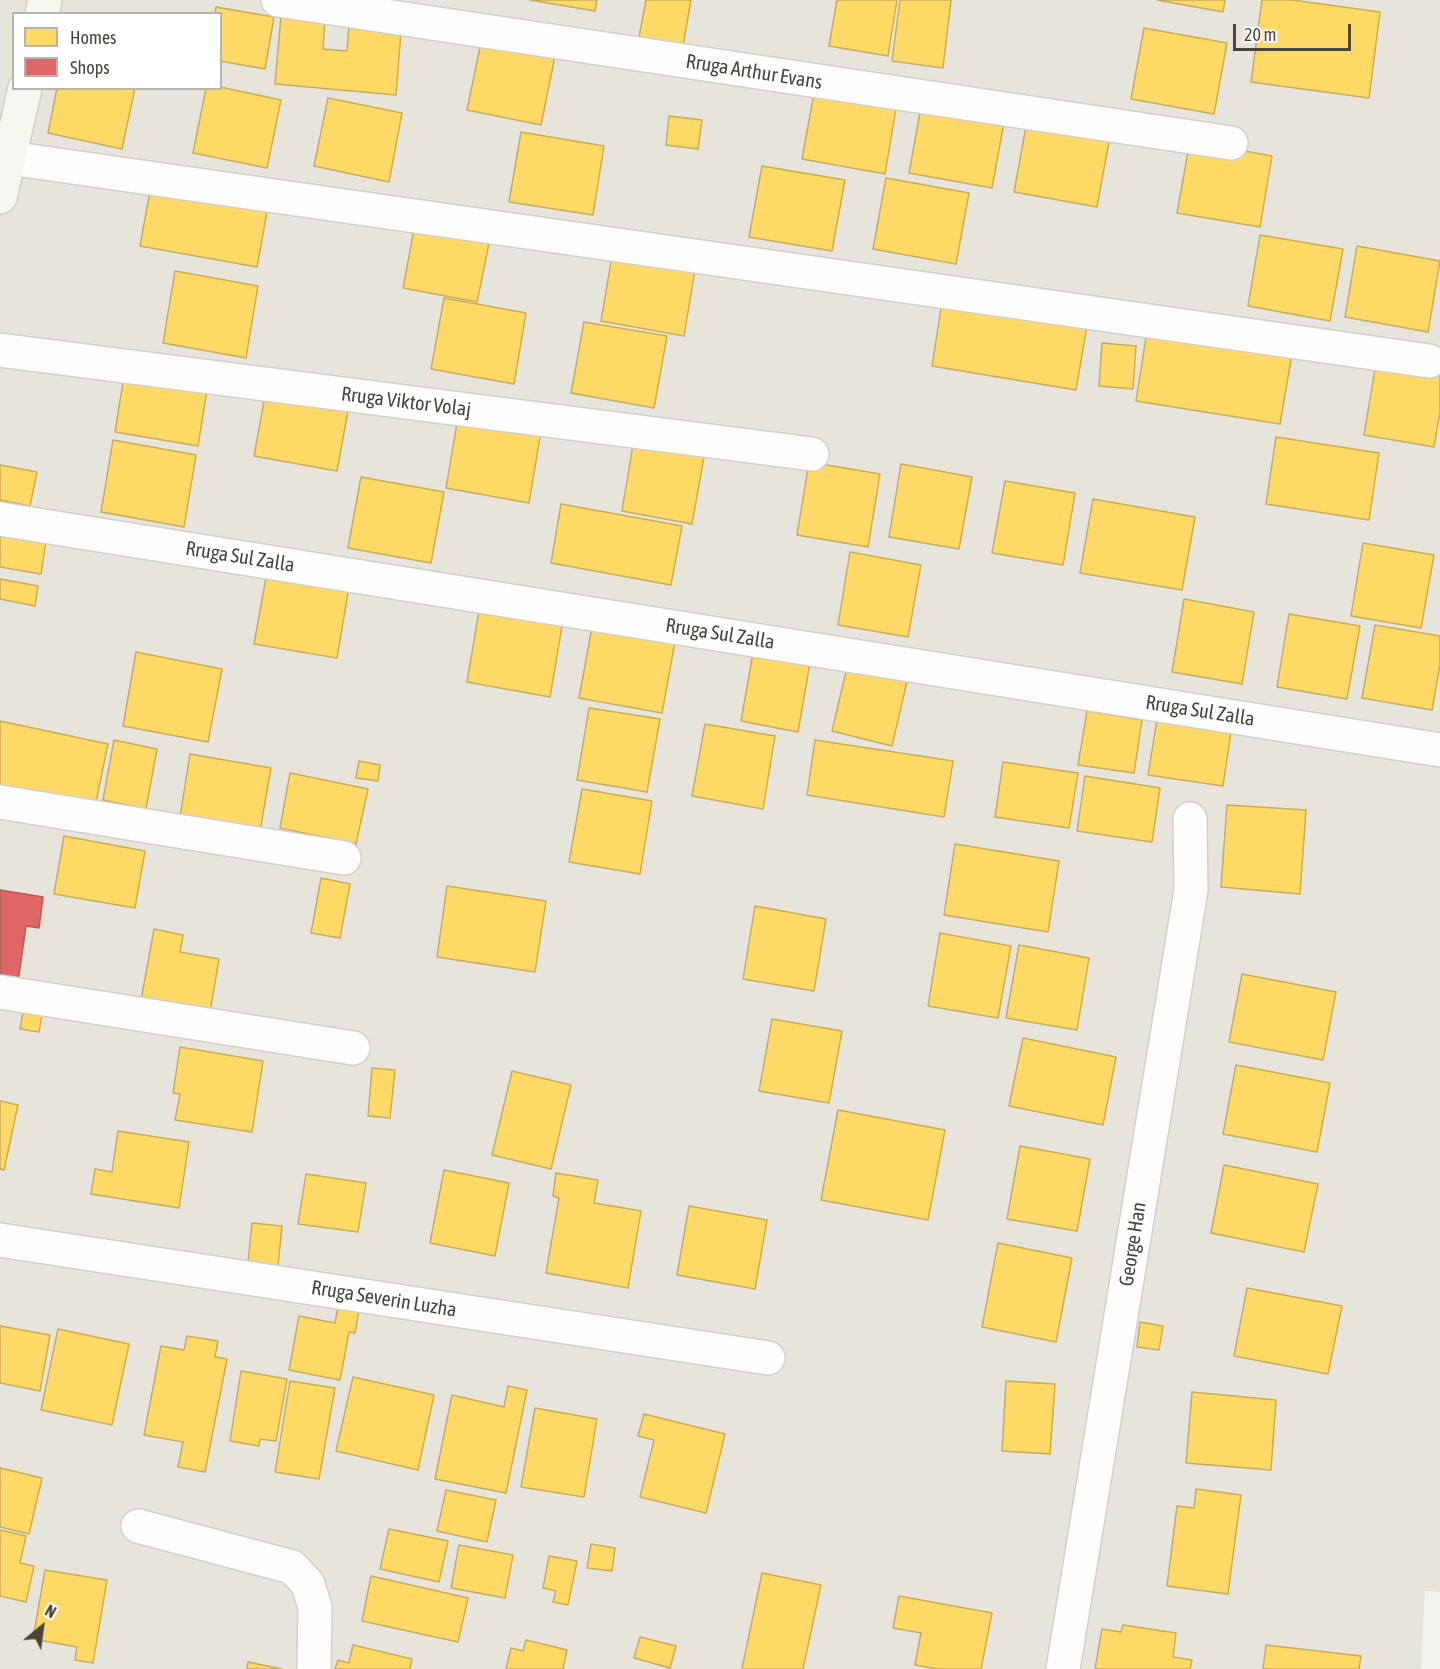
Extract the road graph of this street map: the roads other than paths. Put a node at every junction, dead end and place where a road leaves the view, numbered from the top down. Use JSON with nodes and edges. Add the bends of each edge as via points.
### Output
{"nodes":[{"id":1,"x":278,"y":0,"type":"edge"},
{"id":2,"x":25,"y":90,"type":"edge"},
{"id":3,"x":1231,"y":143,"type":"dead end"},
{"id":4,"x":9,"y":158,"type":"junction"},
{"id":5,"x":0,"y":197,"type":"edge"},
{"id":6,"x":0,"y":350,"type":"edge"},
{"id":7,"x":1429,"y":361,"type":"dead end"},
{"id":8,"x":812,"y":454,"type":"dead end"},
{"id":9,"x":0,"y":519,"type":"edge"},
{"id":10,"x":1440,"y":750,"type":"edge"},
{"id":11,"x":0,"y":802,"type":"edge"},
{"id":12,"x":1190,"y":819,"type":"dead end"},
{"id":13,"x":344,"y":858,"type":"dead end"},
{"id":14,"x":0,"y":992,"type":"edge"},
{"id":15,"x":353,"y":1048,"type":"dead end"},
{"id":16,"x":0,"y":1240,"type":"edge"},
{"id":17,"x":768,"y":1358,"type":"dead end"},
{"id":18,"x":138,"y":1526,"type":"dead end"},
{"id":19,"x":314,"y":1669,"type":"edge"},
{"id":20,"x":1063,"y":1669,"type":"edge"}],
"edges":[{"from":1,"to":3,"type":"street","name":"Rruga Arthur Evans"},
{"from":2,"to":4,"type":"main road"},
{"from":4,"to":5,"type":"main road"},
{"from":4,"to":7,"type":"street"},
{"from":6,"to":8,"type":"street","name":"Rruga Viktor Volaj"},
{"from":9,"to":10,"type":"street","name":"Rruga Sul Zalla"},
{"from":11,"to":13,"type":"street"},
{"from":12,"to":20,"type":"street","name":"George Han","via":[[1191,890]]},
{"from":14,"to":15,"type":"street"},
{"from":16,"to":17,"type":"street","name":"Rruga Severin Luzha"},
{"from":18,"to":19,"type":"street","via":[[292,1567],[308,1584],[315,1607]]}]}
